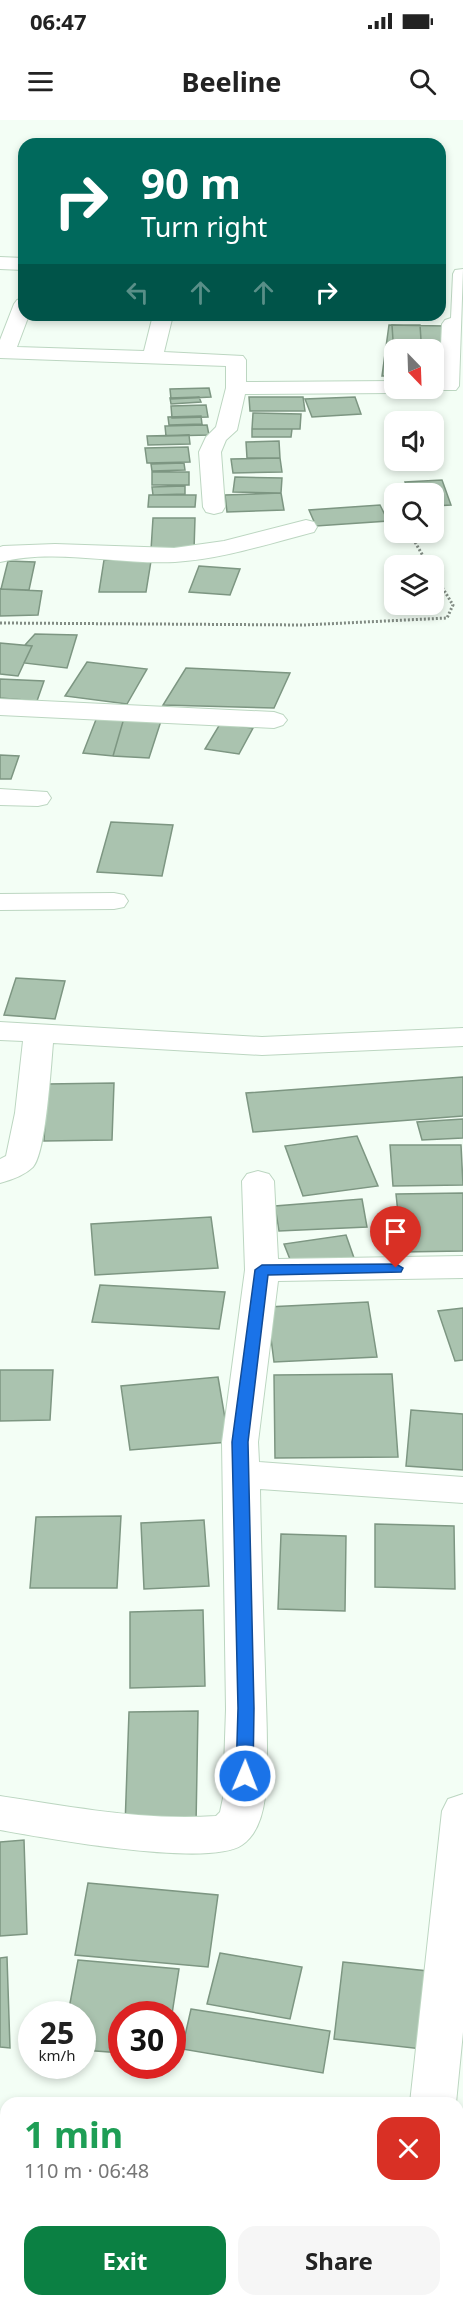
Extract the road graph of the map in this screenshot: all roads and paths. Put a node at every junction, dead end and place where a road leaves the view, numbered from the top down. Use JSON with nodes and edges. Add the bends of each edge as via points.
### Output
{"nodes":[{"id":1,"x":0,"y":263,"type":"edge"},
{"id":2,"x":18,"y":264,"type":"edge"},
{"id":3,"x":446,"y":274,"type":"edge"},
{"id":4,"x":463,"y":274,"type":"edge"},
{"id":5,"x":18,"y":317,"type":"edge"},
{"id":6,"x":162,"y":321,"type":"edge"},
{"id":7,"x":2,"y":352,"type":"edge"},
{"id":8,"x":153,"y":356,"type":"junction"},
{"id":9,"x":448,"y":386,"type":"edge"},
{"id":10,"x":384,"y":387,"type":"edge"},
{"id":11,"x":236,"y":388,"type":"junction"},
{"id":12,"x":214,"y":507,"type":"dead end"},
{"id":13,"x":306,"y":527,"type":"dead end"},
{"id":14,"x":0,"y":555,"type":"edge"},
{"id":15,"x":444,"y":591,"type":"edge"},
{"id":16,"x":0,"y":624,"type":"edge"},
{"id":17,"x":0,"y":707,"type":"edge"},
{"id":18,"x":274,"y":720,"type":"dead end"},
{"id":19,"x":0,"y":797,"type":"edge"},
{"id":20,"x":38,"y":798,"type":"dead end"},
{"id":21,"x":114,"y":901,"type":"dead end"},
{"id":22,"x":0,"y":902,"type":"edge"},
{"id":23,"x":0,"y":1031,"type":"edge"},
{"id":24,"x":39,"y":1033,"type":"junction"},
{"id":25,"x":463,"y":1037,"type":"edge"},
{"id":26,"x":0,"y":1173,"type":"edge"},
{"id":27,"x":258,"y":1181,"type":"dead end"},
{"id":28,"x":463,"y":1268,"type":"edge"},
{"id":29,"x":262,"y":1270,"type":"junction"},
{"id":30,"x":240,"y":1474,"type":"junction"},
{"id":31,"x":463,"y":1490,"type":"edge"},
{"id":32,"x":463,"y":1811,"type":"edge"},
{"id":33,"x":0,"y":1813,"type":"edge"},
{"id":34,"x":434,"y":2097,"type":"edge"}],
"edges":[{"from":1,"to":2,"type":"street"},
{"from":3,"to":4,"type":"street"},
{"from":4,"to":9,"type":"street"},
{"from":5,"to":7,"type":"street"},
{"from":6,"to":8,"type":"street"},
{"from":7,"to":8,"type":"street"},
{"from":8,"to":11,"type":"street","via":[[236,360]]},
{"from":10,"to":11,"type":"street"},
{"from":11,"to":12,"type":"street","via":[[226,430],[217,437],[210,452]]},
{"from":13,"to":14,"type":"street","via":[[225,548],[174,555],[55,551]]},
{"from":15,"to":16,"type":"path","via":[[453,606],[447,618],[304,625]]},
{"from":17,"to":18,"type":"street"},
{"from":19,"to":20,"type":"street"},
{"from":21,"to":22,"type":"street"},
{"from":23,"to":24,"type":"street"},
{"from":24,"to":25,"type":"street","via":[[262,1046]]},
{"from":24,"to":26,"type":"street","via":[[31,1113],[21,1161]]},
{"from":27,"to":29,"type":"street"},
{"from":28,"to":29,"type":"street"},
{"from":29,"to":30,"type":"street","via":[[240,1442]]},
{"from":30,"to":31,"type":"street"},
{"from":30,"to":33,"type":"street","via":[[246,1708],[244,1798],[239,1820],[227,1833],[140,1835]]},
{"from":32,"to":34,"type":"street"}]}
